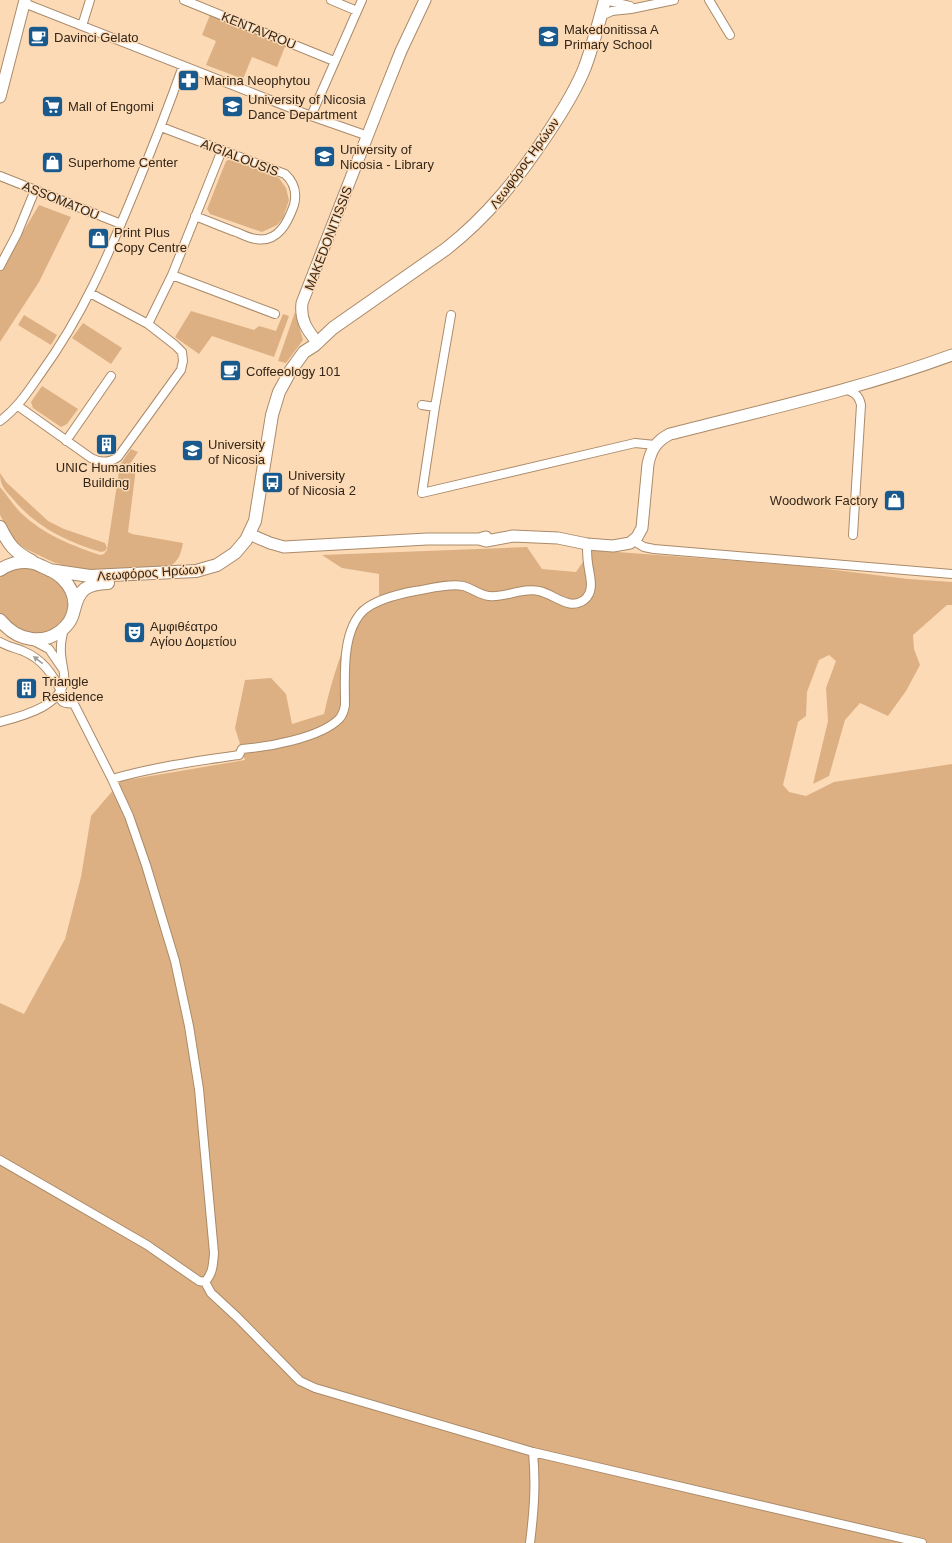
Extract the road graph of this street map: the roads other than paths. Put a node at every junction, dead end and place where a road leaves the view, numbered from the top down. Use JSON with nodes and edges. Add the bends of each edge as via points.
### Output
{"nodes":[{"id":1,"x":90,"y":0,"type":"edge"},
{"id":2,"x":184,"y":0,"type":"edge"},
{"id":3,"x":331,"y":0,"type":"edge"},
{"id":4,"x":362,"y":0,"type":"edge"},
{"id":5,"x":425,"y":0,"type":"edge"},
{"id":6,"x":605,"y":0,"type":"edge"},
{"id":7,"x":674,"y":0,"type":"edge"},
{"id":8,"x":709,"y":0,"type":"edge"},
{"id":9,"x":25,"y":1,"type":"edge"},
{"id":10,"x":639,"y":8,"type":"junction"},
{"id":11,"x":357,"y":11,"type":"junction"},
{"id":12,"x":601,"y":16,"type":"junction"},
{"id":13,"x":82,"y":26,"type":"junction"},
{"id":14,"x":730,"y":35,"type":"dead end"},
{"id":15,"x":334,"y":61,"type":"junction"},
{"id":16,"x":184,"y":66,"type":"junction"},
{"id":17,"x":0,"y":97,"type":"edge"},
{"id":18,"x":311,"y":116,"type":"junction"},
{"id":19,"x":161,"y":127,"type":"junction"},
{"id":20,"x":368,"y":136,"type":"junction"},
{"id":21,"x":222,"y":150,"type":"junction"},
{"id":22,"x":0,"y":176,"type":"edge"},
{"id":23,"x":35,"y":190,"type":"junction"},
{"id":24,"x":195,"y":216,"type":"junction"},
{"id":25,"x":121,"y":224,"type":"junction"},
{"id":26,"x":0,"y":266,"type":"edge"},
{"id":27,"x":172,"y":275,"type":"junction"},
{"id":28,"x":90,"y":293,"type":"junction"},
{"id":29,"x":275,"y":314,"type":"dead end"},
{"id":30,"x":451,"y":315,"type":"dead end"},
{"id":31,"x":148,"y":324,"type":"junction"},
{"id":32,"x":316,"y":343,"type":"junction"},
{"id":33,"x":952,"y":355,"type":"edge"},
{"id":34,"x":111,"y":376,"type":"dead end"},
{"id":35,"x":843,"y":389,"type":"junction"},
{"id":36,"x":422,"y":405,"type":"dead end"},
{"id":37,"x":18,"y":406,"type":"junction"},
{"id":38,"x":435,"y":407,"type":"junction"},
{"id":39,"x":0,"y":421,"type":"edge"},
{"id":40,"x":66,"y":441,"type":"junction"},
{"id":41,"x":655,"y":445,"type":"junction"},
{"id":42,"x":0,"y":527,"type":"edge"},
{"id":43,"x":853,"y":535,"type":"dead end"},
{"id":44,"x":252,"y":536,"type":"junction"},
{"id":45,"x":479,"y":538,"type":"junction"},
{"id":46,"x":634,"y":541,"type":"junction"},
{"id":47,"x":587,"y":544,"type":"junction"},
{"id":48,"x":599,"y":545,"type":"junction"},
{"id":49,"x":38,"y":564,"type":"junction"},
{"id":50,"x":0,"y":570,"type":"edge"},
{"id":51,"x":50,"y":570,"type":"junction"},
{"id":52,"x":952,"y":574,"type":"edge"},
{"id":53,"x":74,"y":610,"type":"junction"},
{"id":54,"x":2,"y":623,"type":"edge"},
{"id":55,"x":64,"y":628,"type":"junction"},
{"id":56,"x":27,"y":638,"type":"junction"},
{"id":57,"x":0,"y":642,"type":"edge"},
{"id":58,"x":63,"y":670,"type":"junction"},
{"id":59,"x":59,"y":693,"type":"junction"},
{"id":60,"x":0,"y":722,"type":"edge"},
{"id":61,"x":112,"y":779,"type":"junction"},
{"id":62,"x":0,"y":1160,"type":"edge"},
{"id":63,"x":205,"y":1282,"type":"junction"},
{"id":64,"x":533,"y":1452,"type":"junction"},
{"id":65,"x":530,"y":1543,"type":"edge"},
{"id":66,"x":922,"y":1543,"type":"edge"}],
"edges":[{"from":1,"to":13,"type":"street"},
{"from":2,"to":15,"type":"street","name":"KENTAVROU"},
{"from":3,"to":11,"type":"street"},
{"from":4,"to":11,"type":"street"},
{"from":5,"to":20,"type":"street","name":"MAKEDONITISSIS"},
{"from":6,"to":10,"type":"street"},
{"from":6,"to":12,"type":"main road","name":"Λεωφόρος Ηρώων"},
{"from":7,"to":10,"type":"street"},
{"from":8,"to":14,"type":"street"},
{"from":9,"to":13,"type":"street"},
{"from":9,"to":17,"type":"street"},
{"from":10,"to":12,"type":"street","via":[[612,11]]},
{"from":11,"to":15,"type":"street"},
{"from":12,"to":32,"type":"main road","name":"Λεωφόρος Ηρώων","via":[[585,67],[567,103],[536,151],[498,202],[446,249],[333,328]]},
{"from":13,"to":16,"type":"street"},
{"from":15,"to":18,"type":"street"},
{"from":16,"to":18,"type":"street"},
{"from":16,"to":19,"type":"street"},
{"from":18,"to":20,"type":"street"},
{"from":19,"to":21,"type":"street","name":"AIGIALOUSIS"},
{"from":19,"to":25,"type":"street"},
{"from":20,"to":32,"type":"street","name":"MAKEDONITISSIS","via":[[302,303],[304,323]]},
{"from":21,"to":24,"type":"street"},
{"from":21,"to":24,"type":"street","name":"AIGIALOUSIS","via":[[285,174],[291,179],[295,192],[294,204],[280,232],[262,239],[247,236]]},
{"from":22,"to":23,"type":"street","name":"ASSOMATOU"},
{"from":23,"to":25,"type":"street","name":"ASSOMATOU"},
{"from":23,"to":26,"type":"street","via":[[17,234]]},
{"from":24,"to":27,"type":"street"},
{"from":25,"to":28,"type":"street"},
{"from":27,"to":29,"type":"street"},
{"from":27,"to":31,"type":"street"},
{"from":28,"to":31,"type":"street"},
{"from":28,"to":37,"type":"street","via":[[53,357]]},
{"from":30,"to":38,"type":"street"},
{"from":31,"to":40,"type":"street","via":[[180,349],[183,357],[181,370],[114,460],[96,460]]},
{"from":32,"to":44,"type":"main road","name":"Λεωφόρος Ηρώων","via":[[292,383],[280,414],[261,524]]},
{"from":33,"to":35,"type":"street"},
{"from":34,"to":40,"type":"street"},
{"from":35,"to":41,"type":"street","via":[[670,434]]},
{"from":35,"to":43,"type":"street","via":[[856,394],[861,405]]},
{"from":36,"to":38,"type":"street"},
{"from":37,"to":39,"type":"street"},
{"from":37,"to":40,"type":"street"},
{"from":38,"to":41,"type":"street","via":[[422,493],[635,443]]},
{"from":41,"to":46,"type":"street","via":[[648,464],[642,528]]},
{"from":42,"to":49,"type":"main road","via":[[15,552]]},
{"from":44,"to":45,"type":"street","via":[[284,547]]},
{"from":44,"to":51,"type":"main road","name":"Λεωφόρος Ηρώων","via":[[217,565],[202,570],[90,576]]},
{"from":44,"to":53,"type":"main road","name":"Λεωφόρος Ηρώων","via":[[244,553],[231,565],[211,575],[188,579],[93,585],[78,596]]},
{"from":45,"to":47,"type":"street","via":[[486,541],[513,536],[558,538]]},
{"from":45,"to":48,"type":"street","via":[[514,529],[550,530]]},
{"from":46,"to":48,"type":"street","via":[[620,546]]},
{"from":46,"to":52,"type":"street","via":[[654,549]]},
{"from":47,"to":48,"type":"street"},
{"from":47,"to":61,"type":"street","via":[[590,592],[584,600],[576,603],[567,604],[539,590],[487,596],[462,586],[444,586],[407,592],[378,602],[365,610],[355,622],[349,637],[344,713],[328,728],[282,743],[242,749],[240,755],[159,768]]},
{"from":49,"to":50,"type":"main road","via":[[13,563]]},
{"from":49,"to":51,"type":"main road"},
{"from":51,"to":53,"type":"main road","via":[[62,578],[70,589]]},
{"from":53,"to":55,"type":"main road","name":"Λεωφόρος Ηρώων","via":[[71,620]]},
{"from":54,"to":56,"type":"main road"},
{"from":55,"to":56,"type":"main road","via":[[44,639]]},
{"from":55,"to":58,"type":"street","via":[[61,645]]},
{"from":56,"to":58,"type":"street","via":[[49,649]]},
{"from":59,"to":57,"type":"street","one_way":true,"via":[[46,666],[22,650],[10,648]]},
{"from":58,"to":59,"type":"street","via":[[63,683]]},
{"from":59,"to":60,"type":"street","via":[[54,700],[38,708]]},
{"from":59,"to":61,"type":"street","via":[[63,703],[74,704]]},
{"from":61,"to":63,"type":"street","via":[[129,816],[165,926],[189,1026],[199,1089],[214,1253],[211,1275]]},
{"from":62,"to":63,"type":"street","via":[[147,1245],[199,1281]]},
{"from":63,"to":64,"type":"street","via":[[211,1293],[293,1374],[308,1385]]},
{"from":64,"to":65,"type":"street","via":[[535,1508]]},
{"from":64,"to":66,"type":"street"}]}
